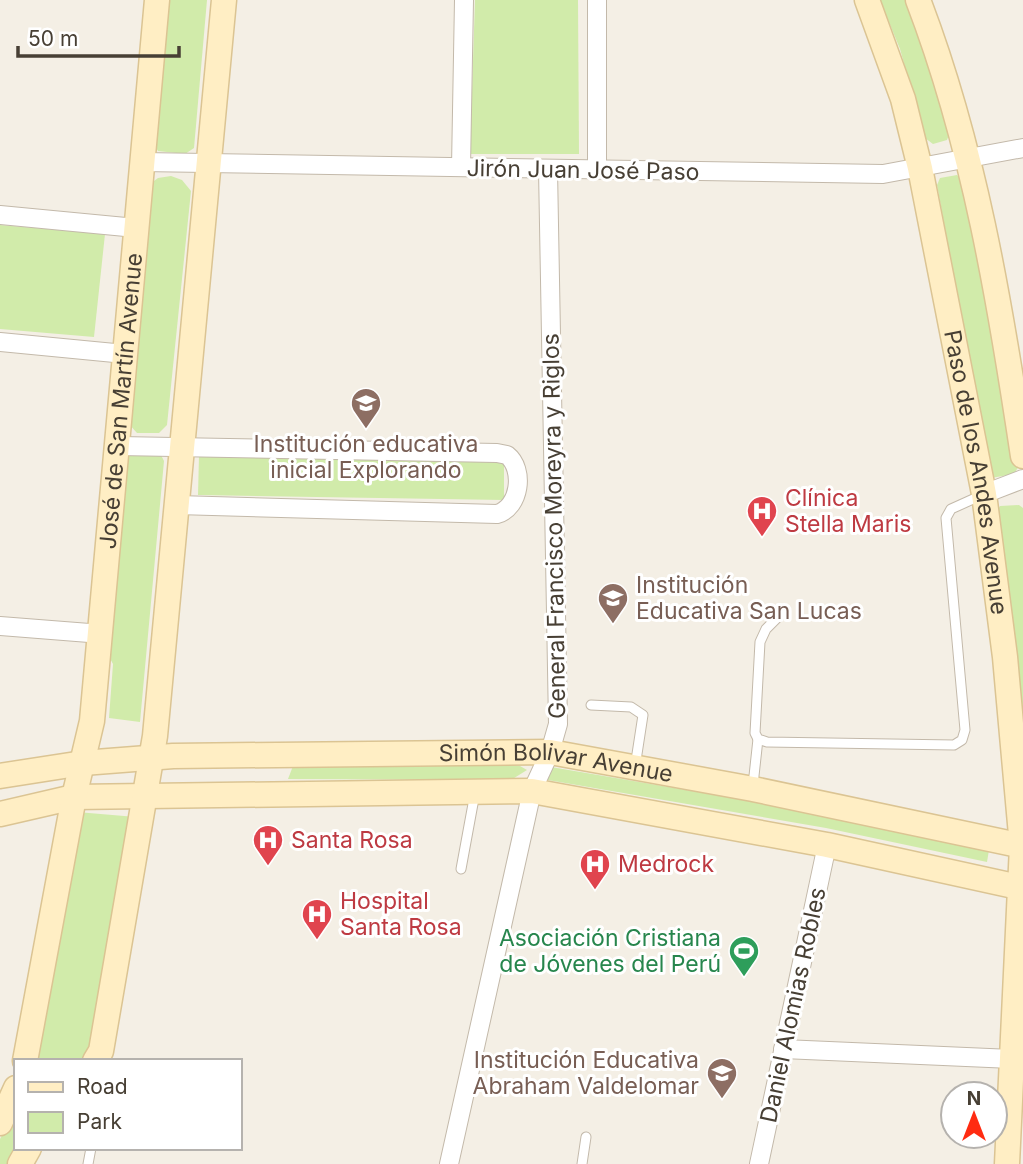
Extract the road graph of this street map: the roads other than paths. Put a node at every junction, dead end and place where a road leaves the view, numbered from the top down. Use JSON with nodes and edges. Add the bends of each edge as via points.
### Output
{"nodes":[{"id":1,"x":157,"y":0,"type":"edge"},
{"id":2,"x":224,"y":0,"type":"edge"},
{"id":3,"x":464,"y":0,"type":"edge"},
{"id":4,"x":597,"y":0,"type":"edge"},
{"id":5,"x":867,"y":0,"type":"edge"},
{"id":6,"x":918,"y":0,"type":"edge"},
{"id":7,"x":1023,"y":148,"type":"edge"},
{"id":8,"x":968,"y":159,"type":"junction"},
{"id":9,"x":141,"y":162,"type":"junction"},
{"id":10,"x":210,"y":164,"type":"junction"},
{"id":11,"x":461,"y":167,"type":"junction"},
{"id":12,"x":920,"y":168,"type":"junction"},
{"id":13,"x":548,"y":169,"type":"junction"},
{"id":14,"x":597,"y":170,"type":"junction"},
{"id":15,"x":0,"y":215,"type":"edge"},
{"id":16,"x":136,"y":228,"type":"junction"},
{"id":17,"x":0,"y":342,"type":"edge"},
{"id":18,"x":124,"y":354,"type":"junction"},
{"id":19,"x":119,"y":446,"type":"junction"},
{"id":20,"x":183,"y":448,"type":"junction"},
{"id":21,"x":1023,"y":456,"type":"edge"},
{"id":22,"x":1023,"y":479,"type":"edge"},
{"id":23,"x":984,"y":494,"type":"junction"},
{"id":24,"x":177,"y":505,"type":"junction"},
{"id":25,"x":783,"y":611,"type":"dead end"},
{"id":26,"x":0,"y":626,"type":"edge"},
{"id":27,"x":102,"y":634,"type":"junction"},
{"id":28,"x":1014,"y":659,"type":"edge"},
{"id":29,"x":591,"y":705,"type":"dead end"},
{"id":30,"x":758,"y":738,"type":"junction"},
{"id":31,"x":550,"y":752,"type":"junction"},
{"id":32,"x":151,"y":758,"type":"junction"},
{"id":33,"x":83,"y":763,"type":"junction"},
{"id":34,"x":635,"y":768,"type":"junction"},
{"id":35,"x":0,"y":776,"type":"edge"},
{"id":36,"x":753,"y":789,"type":"junction"},
{"id":37,"x":476,"y":792,"type":"junction"},
{"id":38,"x":532,"y":792,"type":"junction"},
{"id":39,"x":145,"y":795,"type":"junction"},
{"id":40,"x":74,"y":797,"type":"junction"},
{"id":41,"x":0,"y":814,"type":"edge"},
{"id":42,"x":827,"y":845,"type":"junction"},
{"id":43,"x":1023,"y":846,"type":"edge"},
{"id":44,"x":461,"y":869,"type":"dead end"},
{"id":45,"x":1022,"y":888,"type":"edge"},
{"id":46,"x":783,"y":1049,"type":"junction"},
{"id":47,"x":25,"y":1059,"type":"edge"},
{"id":48,"x":96,"y":1059,"type":"edge"},
{"id":49,"x":1012,"y":1059,"type":"junction"},
{"id":50,"x":14,"y":1092,"type":"edge"},
{"id":51,"x":0,"y":1123,"type":"edge"},
{"id":52,"x":586,"y":1137,"type":"dead end"},
{"id":53,"x":449,"y":1164,"type":"edge"},
{"id":54,"x":582,"y":1164,"type":"edge"},
{"id":55,"x":759,"y":1164,"type":"edge"},
{"id":56,"x":1007,"y":1164,"type":"edge"}],
"edges":[{"from":1,"to":9,"type":"main road","name":"José de San Martín Avenue"},
{"from":2,"to":10,"type":"main road"},
{"from":3,"to":11,"type":"street"},
{"from":4,"to":14,"type":"street"},
{"from":5,"to":12,"type":"main road","name":"Paso de los Andes Avenue","via":[[903,99]]},
{"from":6,"to":8,"type":"main road","via":[[948,83]]},
{"from":7,"to":8,"type":"street","name":"Jirón Juan José Paso"},
{"from":8,"to":12,"type":"street","name":"Jirón Juan José Paso"},
{"from":8,"to":21,"type":"main road","via":[[1007,345]]},
{"from":9,"to":10,"type":"street","name":"Jirón Juan José Paso"},
{"from":9,"to":16,"type":"main road","name":"José de San Martín Avenue"},
{"from":10,"to":11,"type":"street","name":"Jirón Juan José Paso"},
{"from":10,"to":20,"type":"main road"},
{"from":11,"to":13,"type":"street","name":"Jirón Juan José Paso"},
{"from":12,"to":14,"type":"street","name":"Jirón Juan José Paso","via":[[883,174]]},
{"from":12,"to":23,"type":"main road","name":"Paso de los Andes Avenue"},
{"from":13,"to":14,"type":"street","name":"Jirón Juan José Paso"},
{"from":13,"to":31,"type":"street","name":"General Francisco Moreyra y Riglos","via":[[558,723]]},
{"from":15,"to":16,"type":"street"},
{"from":16,"to":18,"type":"main road","name":"José de San Martín Avenue"},
{"from":17,"to":18,"type":"street"},
{"from":18,"to":19,"type":"main road","name":"José de San Martín Avenue"},
{"from":19,"to":20,"type":"street"},
{"from":19,"to":27,"type":"main road","name":"José de San Martín Avenue"},
{"from":20,"to":24,"type":"main road"},
{"from":20,"to":24,"type":"street","via":[[507,455],[515,467],[517,500],[497,514]]},
{"from":22,"to":23,"type":"street"},
{"from":23,"to":28,"type":"main road","name":"Paso de los Andes Avenue"},
{"from":23,"to":30,"type":"lane","via":[[951,509],[946,518],[965,730],[962,740],[950,746],[767,742]]},
{"from":24,"to":32,"type":"main road"},
{"from":25,"to":30,"type":"lane","via":[[760,642]]},
{"from":26,"to":27,"type":"street"},
{"from":27,"to":33,"type":"main road","name":"José de San Martín Avenue"},
{"from":28,"to":43,"type":"main road","name":"Paso de los Andes Avenue"},
{"from":29,"to":34,"type":"lane","via":[[631,707],[643,715]]},
{"from":30,"to":36,"type":"lane"},
{"from":31,"to":32,"type":"main road","name":"Simón Bolivar Avenue"},
{"from":31,"to":34,"type":"main road","name":"Simón Bolivar Avenue"},
{"from":31,"to":38,"type":"street","name":"General Francisco Moreyra y Riglos"},
{"from":32,"to":33,"type":"main road","name":"Simón Bolivar Avenue"},
{"from":32,"to":39,"type":"main road"},
{"from":33,"to":35,"type":"main road","name":"Simón Bolivar Avenue"},
{"from":33,"to":40,"type":"main road","name":"José de San Martín Avenue"},
{"from":34,"to":36,"type":"main road","name":"Simón Bolivar Avenue"},
{"from":36,"to":43,"type":"main road","name":"Simón Bolivar Avenue"},
{"from":37,"to":38,"type":"main road","name":"Simón Bolivar Avenue"},
{"from":37,"to":39,"type":"main road","name":"Simón Bolivar Avenue"},
{"from":37,"to":44,"type":"lane"},
{"from":38,"to":42,"type":"main road","name":"Simón Bolivar Avenue"},
{"from":38,"to":53,"type":"street","name":"General Francisco Moreyra y Riglos"},
{"from":39,"to":40,"type":"main road","name":"Simón Bolivar Avenue"},
{"from":39,"to":48,"type":"main road"},
{"from":40,"to":41,"type":"main road","name":"Simón Bolivar Avenue"},
{"from":40,"to":47,"type":"main road","name":"José de San Martín Avenue"},
{"from":42,"to":45,"type":"main road","name":"Simón Bolivar Avenue"},
{"from":42,"to":46,"type":"street","name":"Daniel Alomias Robles"},
{"from":43,"to":45,"type":"main road","name":"Paso de los Andes Avenue"},
{"from":45,"to":49,"type":"main road","name":"Paso de los Andes Avenue"},
{"from":46,"to":49,"type":"street"},
{"from":46,"to":55,"type":"street","name":"Daniel Alomias Robles"},
{"from":49,"to":56,"type":"main road","name":"Paso de los Andes Avenue"},
{"from":50,"to":51,"type":"main road"},
{"from":52,"to":54,"type":"lane"}]}
